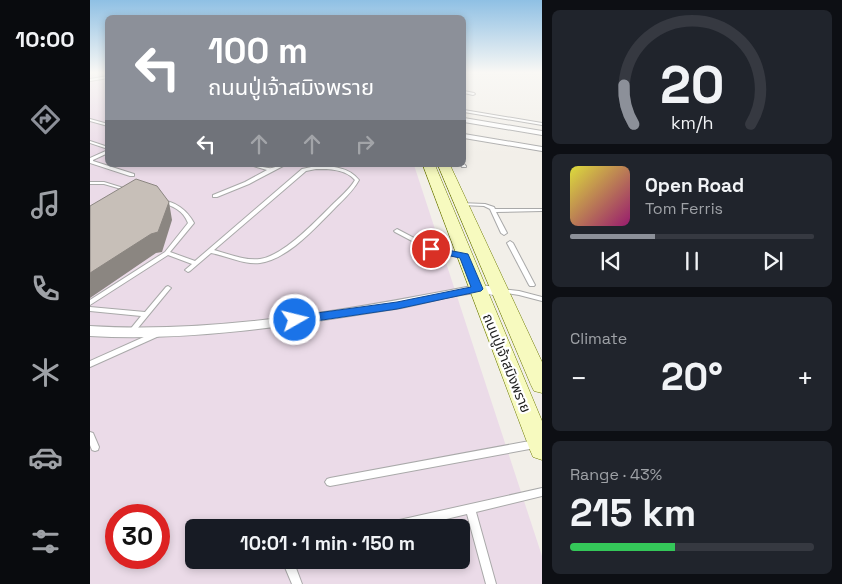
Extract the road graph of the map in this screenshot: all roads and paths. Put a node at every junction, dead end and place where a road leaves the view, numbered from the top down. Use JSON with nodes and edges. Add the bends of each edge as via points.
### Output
{"nodes":[{"id":1,"x":466,"y":111,"type":"edge"},
{"id":2,"x":90,"y":120,"type":"edge"},
{"id":3,"x":466,"y":120,"type":"edge"},
{"id":4,"x":105,"y":124,"type":"edge"},
{"id":5,"x":542,"y":124,"type":"edge"},
{"id":6,"x":542,"y":133,"type":"edge"},
{"id":7,"x":466,"y":136,"type":"edge"},
{"id":8,"x":90,"y":142,"type":"edge"},
{"id":9,"x":105,"y":148,"type":"edge"},
{"id":10,"x":542,"y":149,"type":"edge"},
{"id":11,"x":105,"y":151,"type":"edge"},
{"id":12,"x":105,"y":166,"type":"edge"},
{"id":13,"x":107,"y":167,"type":"edge"},
{"id":14,"x":260,"y":167,"type":"edge"},
{"id":15,"x":278,"y":167,"type":"edge"},
{"id":16,"x":430,"y":167,"type":"edge"},
{"id":17,"x":445,"y":167,"type":"edge"},
{"id":18,"x":271,"y":170,"type":"junction"},
{"id":19,"x":132,"y":175,"type":"dead end"},
{"id":20,"x":90,"y":183,"type":"edge"},
{"id":21,"x":215,"y":196,"type":"dead end"},
{"id":22,"x":128,"y":198,"type":"edge"},
{"id":23,"x":154,"y":199,"type":"edge"},
{"id":24,"x":461,"y":204,"type":"junction"},
{"id":25,"x":542,"y":210,"type":"edge"},
{"id":26,"x":493,"y":211,"type":"junction"},
{"id":27,"x":397,"y":231,"type":"dead end"},
{"id":28,"x":504,"y":233,"type":"dead end"},
{"id":29,"x":510,"y":243,"type":"dead end"},
{"id":30,"x":210,"y":251,"type":"junction"},
{"id":31,"x":167,"y":252,"type":"junction"},
{"id":32,"x":465,"y":256,"type":"junction"},
{"id":33,"x":196,"y":263,"type":"junction"},
{"id":34,"x":188,"y":270,"type":"dead end"},
{"id":35,"x":532,"y":285,"type":"dead end"},
{"id":36,"x":168,"y":288,"type":"dead end"},
{"id":37,"x":478,"y":289,"type":"junction"},
{"id":38,"x":499,"y":291,"type":"junction"},
{"id":39,"x":542,"y":299,"type":"edge"},
{"id":40,"x":90,"y":304,"type":"edge"},
{"id":41,"x":90,"y":308,"type":"edge"},
{"id":42,"x":147,"y":314,"type":"junction"},
{"id":43,"x":90,"y":331,"type":"edge"},
{"id":44,"x":162,"y":331,"type":"junction"},
{"id":45,"x":131,"y":332,"type":"junction"},
{"id":46,"x":90,"y":364,"type":"edge"},
{"id":47,"x":542,"y":385,"type":"edge"},
{"id":48,"x":90,"y":435,"type":"edge"},
{"id":49,"x":95,"y":446,"type":"dead end"},
{"id":50,"x":541,"y":446,"type":"edge"},
{"id":51,"x":330,"y":482,"type":"dead end"},
{"id":52,"x":542,"y":492,"type":"edge"},
{"id":53,"x":470,"y":508,"type":"junction"},
{"id":54,"x":424,"y":519,"type":"edge"},
{"id":55,"x":291,"y":569,"type":"edge"},
{"id":56,"x":297,"y":584,"type":"edge"},
{"id":57,"x":491,"y":584,"type":"edge"}],
"edges":[{"from":1,"to":5,"type":"lane"},
{"from":2,"to":4,"type":"lane"},
{"from":3,"to":6,"type":"street"},
{"from":7,"to":10,"type":"street"},
{"from":8,"to":9,"type":"lane"},
{"from":11,"to":12,"type":"lane","via":[[91,159],[91,162]]},
{"from":13,"to":19,"type":"lane"},
{"from":14,"to":18,"type":"lane"},
{"from":15,"to":18,"type":"lane"},
{"from":16,"to":32,"type":"main road","name":"ถนนปู่เจ้าสมิงพราย"},
{"from":17,"to":24,"type":"main road","name":"ถนนปู่เจ้าสมิงพราย"},
{"from":18,"to":21,"type":"lane","via":[[247,184]]},
{"from":20,"to":22,"type":"lane","via":[[104,183],[136,193]]},
{"from":23,"to":31,"type":"lane","via":[[184,212],[190,223]]},
{"from":24,"to":26,"type":"lane","via":[[485,206]]},
{"from":24,"to":38,"type":"main road","name":"ถนนปู่เจ้าสมิงพราย"},
{"from":25,"to":26,"type":"lane"},
{"from":26,"to":28,"type":"lane"},
{"from":27,"to":32,"type":"lane","via":[[431,249]]},
{"from":29,"to":35,"type":"lane"},
{"from":30,"to":30,"type":"lane","via":[[304,170],[317,167],[355,176],[357,180],[353,186],[286,251],[254,261]]},
{"from":30,"to":33,"type":"lane"},
{"from":31,"to":33,"type":"lane"},
{"from":31,"to":40,"type":"lane"},
{"from":32,"to":37,"type":"main road","name":"ถนนปู่เจ้าสมิงพราย"},
{"from":33,"to":34,"type":"lane"},
{"from":36,"to":42,"type":"lane"},
{"from":37,"to":38,"type":"street"},
{"from":37,"to":44,"type":"street","via":[[281,322]]},
{"from":37,"to":50,"type":"main road","name":"ถนนปู่เจ้าสมิงพราย"},
{"from":38,"to":39,"type":"lane","via":[[520,292]]},
{"from":38,"to":47,"type":"main road","name":"ถนนปู่เจ้าสมิงพราย"},
{"from":41,"to":42,"type":"lane"},
{"from":42,"to":45,"type":"lane"},
{"from":43,"to":45,"type":"street"},
{"from":44,"to":45,"type":"street"},
{"from":44,"to":46,"type":"lane"},
{"from":48,"to":49,"type":"lane"},
{"from":50,"to":51,"type":"lane"},
{"from":52,"to":53,"type":"lane"},
{"from":53,"to":54,"type":"lane"},
{"from":53,"to":57,"type":"lane"},
{"from":55,"to":56,"type":"lane"}]}
